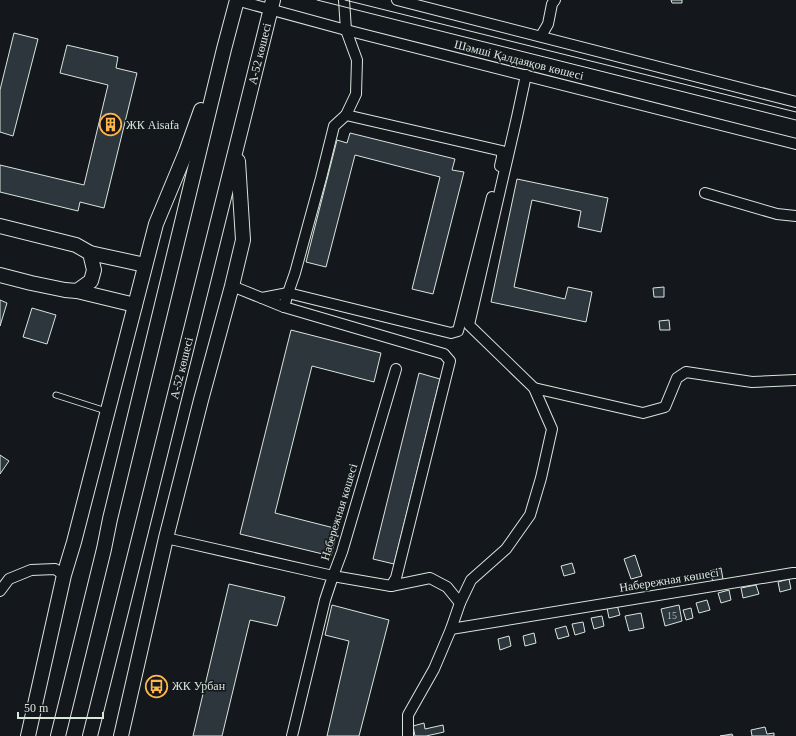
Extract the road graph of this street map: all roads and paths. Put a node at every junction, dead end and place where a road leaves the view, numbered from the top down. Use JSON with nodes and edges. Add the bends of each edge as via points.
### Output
{"nodes":[{"id":1,"x":236,"y":0,"type":"edge"},
{"id":2,"x":344,"y":0,"type":"edge"},
{"id":3,"x":555,"y":0,"type":"edge"},
{"id":4,"x":403,"y":1,"type":"edge"},
{"id":5,"x":272,"y":5,"type":"edge"},
{"id":6,"x":346,"y":30,"type":"junction"},
{"id":7,"x":541,"y":36,"type":"junction"},
{"id":8,"x":224,"y":50,"type":"junction"},
{"id":9,"x":526,"y":76,"type":"junction"},
{"id":10,"x":796,"y":102,"type":"edge"},
{"id":11,"x":346,"y":115,"type":"junction"},
{"id":12,"x":796,"y":144,"type":"edge"},
{"id":13,"x":237,"y":148,"type":"junction"},
{"id":14,"x":705,"y":193,"type":"dead end"},
{"id":15,"x":796,"y":216,"type":"edge"},
{"id":16,"x":0,"y":226,"type":"edge"},
{"id":17,"x":90,"y":253,"type":"junction"},
{"id":18,"x":145,"y":265,"type":"junction"},
{"id":19,"x":0,"y":275,"type":"edge"},
{"id":20,"x":232,"y":286,"type":"junction"},
{"id":21,"x":77,"y":291,"type":"junction"},
{"id":22,"x":288,"y":293,"type":"junction"},
{"id":23,"x":262,"y":298,"type":"junction"},
{"id":24,"x":135,"y":305,"type":"junction"},
{"id":25,"x":284,"y":307,"type":"junction"},
{"id":26,"x":396,"y":369,"type":"dead end"},
{"id":27,"x":796,"y":380,"type":"edge"},
{"id":28,"x":534,"y":388,"type":"junction"},
{"id":29,"x":56,"y":396,"type":"dead end"},
{"id":30,"x":107,"y":411,"type":"junction"},
{"id":31,"x":166,"y":538,"type":"junction"},
{"id":32,"x":796,"y":573,"type":"edge"},
{"id":33,"x":64,"y":575,"type":"junction"},
{"id":34,"x":333,"y":576,"type":"junction"},
{"id":35,"x":391,"y":586,"type":"junction"},
{"id":36,"x":0,"y":591,"type":"edge"},
{"id":37,"x":460,"y":603,"type":"junction"},
{"id":38,"x":452,"y":629,"type":"junction"},
{"id":39,"x":28,"y":736,"type":"edge"},
{"id":40,"x":58,"y":736,"type":"edge"},
{"id":41,"x":90,"y":736,"type":"edge"},
{"id":42,"x":121,"y":736,"type":"edge"},
{"id":43,"x":292,"y":736,"type":"edge"},
{"id":44,"x":408,"y":736,"type":"edge"}],
"edges":[{"from":1,"to":5,"type":"street","name":"Шәмші Қалдаяқов көшесі"},
{"from":1,"to":8,"type":"street"},
{"from":2,"to":6,"type":"street"},
{"from":3,"to":7,"type":"street","via":[[548,24]]},
{"from":4,"to":7,"type":"street"},
{"from":5,"to":6,"type":"street","name":"Шәмші Қалдаяқов көшесі"},
{"from":5,"to":13,"type":"street","name":"А-52 көшесі"},
{"from":6,"to":9,"type":"street","name":"Шәмші Қалдаяқов көшесі"},
{"from":6,"to":11,"type":"street","via":[[356,60],[356,94]]},
{"from":7,"to":10,"type":"street"},
{"from":8,"to":18,"type":"street","via":[[156,224]]},
{"from":8,"to":40,"type":"street"},
{"from":9,"to":12,"type":"street","name":"Шәмші Қалдаяқов көшесі"},
{"from":9,"to":28,"type":"street","via":[[469,325]]},
{"from":11,"to":22,"type":"street","via":[[334,126]]},
{"from":11,"to":22,"type":"street","via":[[502,151],[458,331],[451,333]]},
{"from":13,"to":20,"type":"street","via":[[243,240]]},
{"from":13,"to":41,"type":"street","name":"А-52 көшесі"},
{"from":14,"to":15,"type":"street","via":[[777,214]]},
{"from":16,"to":17,"type":"street","via":[[76,245]]},
{"from":17,"to":18,"type":"street"},
{"from":17,"to":21,"type":"street","via":[[94,270],[91,281]]},
{"from":18,"to":24,"type":"street"},
{"from":19,"to":21,"type":"street"},
{"from":20,"to":23,"type":"street"},
{"from":20,"to":31,"type":"street"},
{"from":21,"to":24,"type":"street"},
{"from":22,"to":23,"type":"street"},
{"from":22,"to":25,"type":"street"},
{"from":23,"to":25,"type":"street"},
{"from":24,"to":30,"type":"street"},
{"from":25,"to":35,"type":"street","via":[[444,354],[450,361],[396,578]]},
{"from":26,"to":34,"type":"street","name":"Набережная көшесі"},
{"from":27,"to":28,"type":"street","via":[[752,382],[686,372],[676,378],[665,407],[643,413]]},
{"from":28,"to":37,"type":"street","via":[[552,429],[530,515],[506,549],[471,580]]},
{"from":29,"to":30,"type":"lane"},
{"from":30,"to":33,"type":"street"},
{"from":31,"to":34,"type":"street"},
{"from":31,"to":42,"type":"street"},
{"from":32,"to":38,"type":"street","name":"Набережная көшесі"},
{"from":33,"to":36,"type":"street","via":[[55,569],[31,570],[9,578]]},
{"from":33,"to":39,"type":"street"},
{"from":34,"to":35,"type":"street","name":"Набережная көшесі"},
{"from":34,"to":43,"type":"street"},
{"from":35,"to":37,"type":"street","name":"Набережная көшесі","via":[[430,578],[447,587]]},
{"from":37,"to":38,"type":"street"},
{"from":38,"to":44,"type":"street","via":[[434,670],[408,715]]}]}
